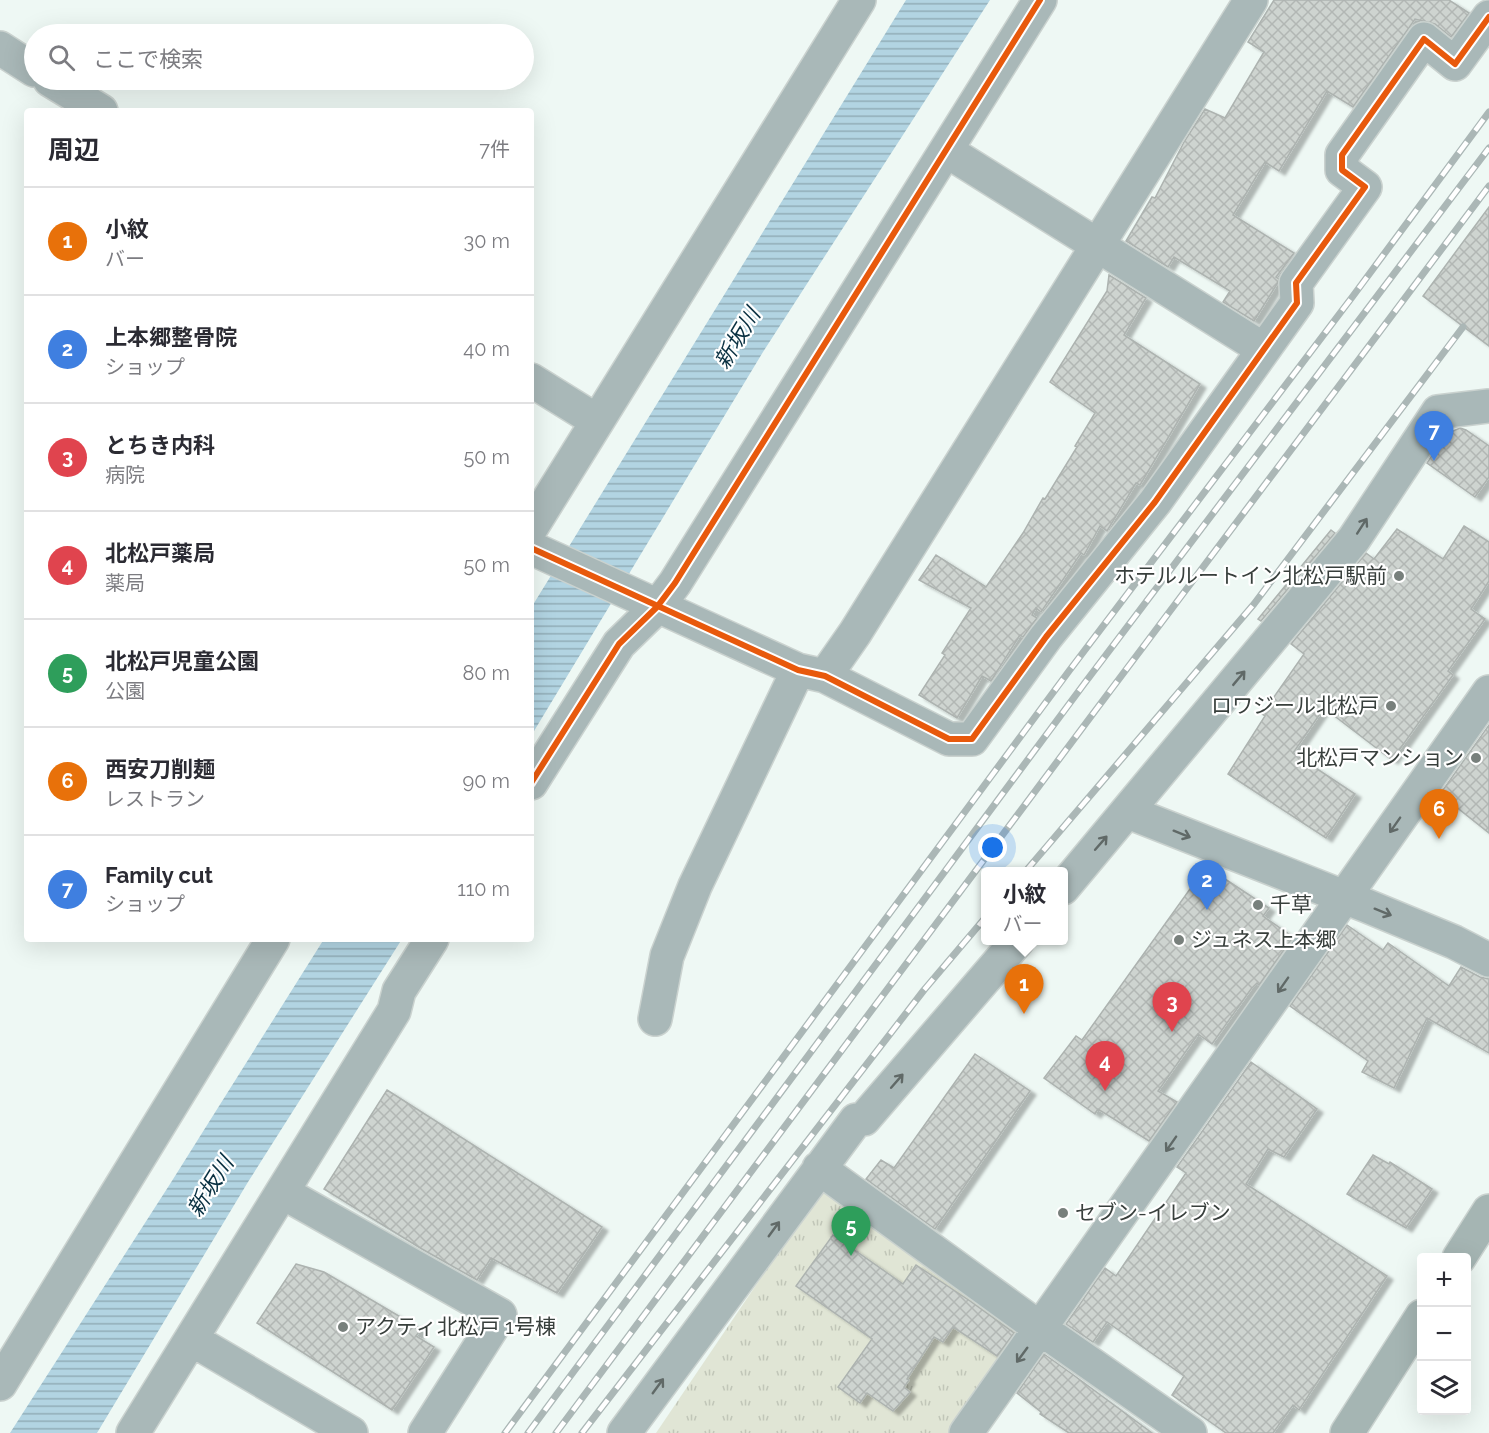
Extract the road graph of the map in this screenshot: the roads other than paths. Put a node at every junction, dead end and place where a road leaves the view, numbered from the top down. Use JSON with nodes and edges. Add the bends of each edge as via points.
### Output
{"nodes":[{"id":1,"x":858,"y":0,"type":"edge"},
{"id":2,"x":1040,"y":0,"type":"edge"},
{"id":3,"x":1251,"y":0,"type":"edge"},
{"id":4,"x":1489,"y":17,"type":"edge"},
{"id":5,"x":0,"y":48,"type":"edge"},
{"id":6,"x":24,"y":64,"type":"edge"},
{"id":7,"x":66,"y":90,"type":"edge"},
{"id":8,"x":96,"y":108,"type":"edge"},
{"id":9,"x":947,"y":151,"type":"junction"},
{"id":10,"x":1097,"y":244,"type":"junction"},
{"id":11,"x":1263,"y":349,"type":"junction"},
{"id":12,"x":534,"y":382,"type":"edge"},
{"id":13,"x":1489,"y":406,"type":"edge"},
{"id":14,"x":597,"y":421,"type":"junction"},
{"id":15,"x":534,"y":523,"type":"edge"},
{"id":16,"x":534,"y":549,"type":"edge"},
{"id":17,"x":657,"y":607,"type":"junction"},
{"id":18,"x":811,"y":673,"type":"junction"},
{"id":19,"x":1489,"y":692,"type":"edge"},
{"id":20,"x":534,"y":778,"type":"edge"},
{"id":21,"x":1128,"y":812,"type":"junction"},
{"id":22,"x":1068,"y":882,"type":"edge"},
{"id":23,"x":1344,"y":898,"type":"junction"},
{"id":24,"x":271,"y":942,"type":"edge"},
{"id":25,"x":430,"y":942,"type":"edge"},
{"id":26,"x":1014,"y":945,"type":"edge"},
{"id":27,"x":1489,"y":960,"type":"edge"},
{"id":28,"x":655,"y":1018,"type":"dead end"},
{"id":29,"x":819,"y":1168,"type":"junction"},
{"id":30,"x":282,"y":1192,"type":"junction"},
{"id":31,"x":1489,"y":1211,"type":"edge"},
{"id":32,"x":1462,"y":1253,"type":"edge"},
{"id":33,"x":1417,"y":1324,"type":"edge"},
{"id":34,"x":1041,"y":1329,"type":"junction"},
{"id":35,"x":191,"y":1339,"type":"junction"},
{"id":36,"x":0,"y":1384,"type":"edge"},
{"id":37,"x":133,"y":1433,"type":"edge"},
{"id":38,"x":351,"y":1433,"type":"edge"},
{"id":39,"x":425,"y":1433,"type":"edge"},
{"id":40,"x":624,"y":1433,"type":"edge"},
{"id":41,"x":966,"y":1433,"type":"edge"},
{"id":42,"x":1190,"y":1433,"type":"edge"},
{"id":43,"x":1347,"y":1433,"type":"edge"}],
"edges":[{"from":1,"to":14,"type":"street"},
{"from":2,"to":9,"type":"street"},
{"from":3,"to":10,"type":"street"},
{"from":4,"to":11,"type":"street","via":[[1455,64],[1424,39],[1342,155],[1342,170],[1365,187],[1296,283],[1297,303]]},
{"from":5,"to":6,"type":"street"},
{"from":7,"to":8,"type":"street"},
{"from":9,"to":10,"type":"street"},
{"from":9,"to":17,"type":"street"},
{"from":10,"to":11,"type":"street"},
{"from":10,"to":18,"type":"street","via":[[855,633]]},
{"from":11,"to":18,"type":"street","via":[[1155,502],[1046,637],[972,739],[949,739]]},
{"from":12,"to":14,"type":"street"},
{"from":21,"to":13,"type":"street","one_way":true,"via":[[1354,539],[1438,412]]},
{"from":14,"to":15,"type":"street"},
{"from":16,"to":17,"type":"street"},
{"from":17,"to":18,"type":"street"},
{"from":17,"to":20,"type":"street","via":[[620,644]]},
{"from":18,"to":28,"type":"street","via":[[695,886],[667,956]]},
{"from":19,"to":23,"type":"street","one_way":true},
{"from":22,"to":21,"type":"street","one_way":true},
{"from":21,"to":23,"type":"street","one_way":true},
{"from":23,"to":27,"type":"street","one_way":true},
{"from":23,"to":34,"type":"street","one_way":true},
{"from":24,"to":36,"type":"street"},
{"from":25,"to":30,"type":"street","via":[[399,991],[394,1011]]},
{"from":29,"to":26,"type":"street","one_way":true,"via":[[856,1120],[864,1119]]},
{"from":29,"to":34,"type":"street"},
{"from":40,"to":29,"type":"street","one_way":true},
{"from":30,"to":35,"type":"street"},
{"from":30,"to":39,"type":"street","via":[[500,1316]]},
{"from":31,"to":32,"type":"highway"},
{"from":33,"to":43,"type":"highway"},
{"from":34,"to":41,"type":"street","one_way":true},
{"from":34,"to":42,"type":"street"},
{"from":35,"to":37,"type":"street"},
{"from":35,"to":38,"type":"street"}]}
